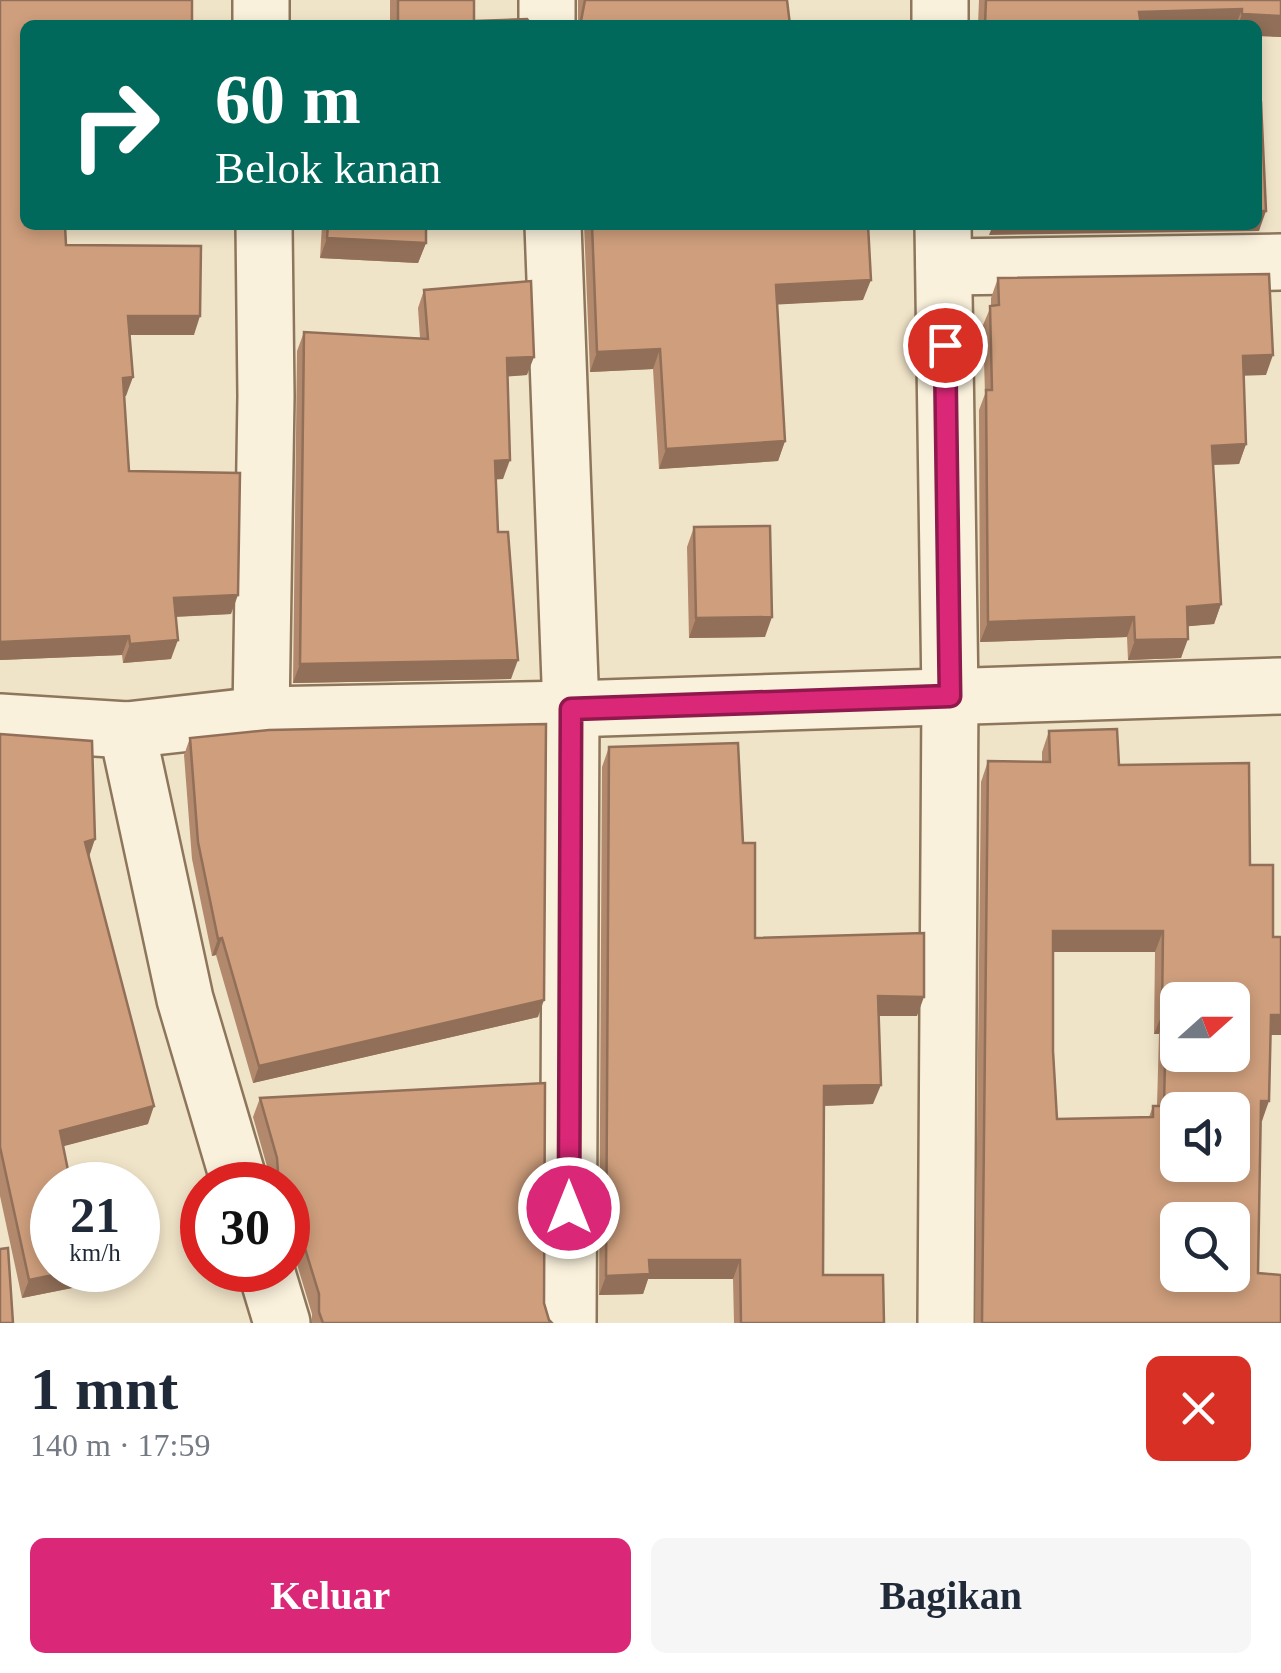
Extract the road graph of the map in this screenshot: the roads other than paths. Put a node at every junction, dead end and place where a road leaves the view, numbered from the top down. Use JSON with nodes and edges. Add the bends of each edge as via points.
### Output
{"nodes":[{"id":1,"x":264,"y":230,"type":"edge"},
{"id":2,"x":553,"y":230,"type":"edge"},
{"id":3,"x":944,"y":246,"type":"edge"},
{"id":4,"x":1281,"y":262,"type":"edge"},
{"id":5,"x":1281,"y":686,"type":"edge"},
{"id":6,"x":950,"y":696,"type":"junction"},
{"id":7,"x":571,"y":709,"type":"junction"},
{"id":8,"x":261,"y":715,"type":"junction"},
{"id":9,"x":0,"y":722,"type":"edge"},
{"id":10,"x":128,"y":730,"type":"junction"},
{"id":11,"x":233,"y":1162,"type":"edge"},
{"id":12,"x":273,"y":1292,"type":"edge"},
{"id":13,"x":282,"y":1323,"type":"edge"},
{"id":14,"x":568,"y":1323,"type":"edge"},
{"id":15,"x":946,"y":1323,"type":"edge"}],
"edges":[{"from":1,"to":8,"type":"street"},
{"from":2,"to":7,"type":"street"},
{"from":3,"to":4,"type":"street"},
{"from":3,"to":6,"type":"street"},
{"from":5,"to":6,"type":"street"},
{"from":6,"to":7,"type":"street"},
{"from":6,"to":15,"type":"street"},
{"from":7,"to":8,"type":"street"},
{"from":7,"to":14,"type":"street"},
{"from":8,"to":10,"type":"street"},
{"from":9,"to":10,"type":"street"},
{"from":10,"to":11,"type":"street","via":[[185,1000]]},
{"from":12,"to":13,"type":"street"}]}
